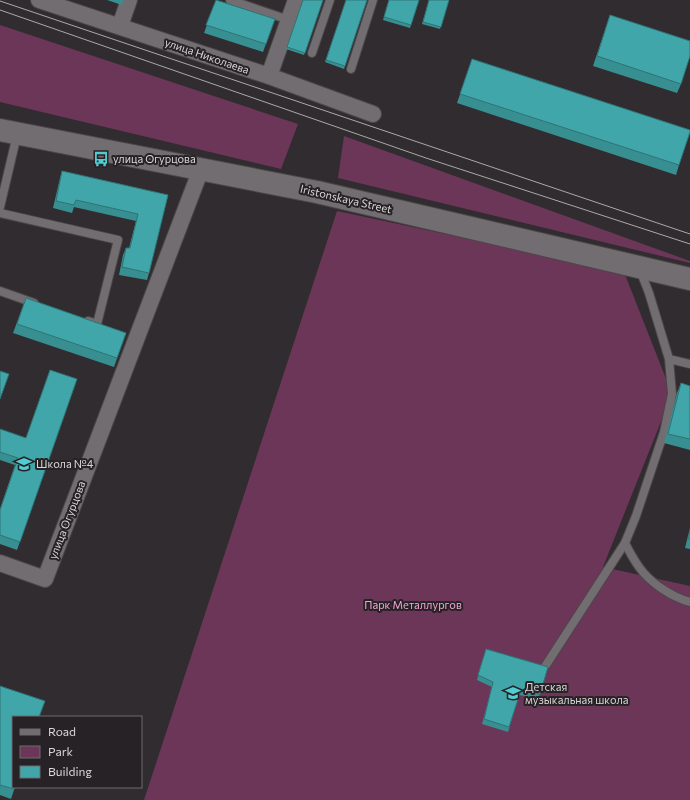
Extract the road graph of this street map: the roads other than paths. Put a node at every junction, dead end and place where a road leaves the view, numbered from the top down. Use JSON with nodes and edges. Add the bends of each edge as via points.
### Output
{"nodes":[{"id":1,"x":39,"y":0,"type":"edge"},
{"id":2,"x":129,"y":0,"type":"edge"},
{"id":3,"x":230,"y":0,"type":"edge"},
{"id":4,"x":296,"y":0,"type":"edge"},
{"id":5,"x":330,"y":0,"type":"edge"},
{"id":6,"x":373,"y":0,"type":"edge"},
{"id":7,"x":289,"y":20,"type":"junction"},
{"id":8,"x":120,"y":26,"type":"junction"},
{"id":9,"x":312,"y":53,"type":"dead end"},
{"id":10,"x":351,"y":69,"type":"dead end"},
{"id":11,"x":269,"y":76,"type":"junction"},
{"id":12,"x":372,"y":114,"type":"dead end"},
{"id":13,"x":9,"y":132,"type":"edge"},
{"id":14,"x":201,"y":169,"type":"junction"},
{"id":15,"x":0,"y":207,"type":"edge"},
{"id":16,"x":0,"y":213,"type":"edge"},
{"id":17,"x":638,"y":265,"type":"junction"},
{"id":18,"x":690,"y":279,"type":"edge"},
{"id":19,"x":0,"y":291,"type":"edge"},
{"id":20,"x":45,"y":306,"type":"edge"},
{"id":21,"x":82,"y":319,"type":"edge"},
{"id":22,"x":669,"y":359,"type":"junction"},
{"id":23,"x":690,"y":364,"type":"edge"},
{"id":24,"x":625,"y":543,"type":"junction"},
{"id":25,"x":0,"y":563,"type":"edge"},
{"id":26,"x":690,"y":602,"type":"edge"},
{"id":27,"x":546,"y":665,"type":"edge"}],
"edges":[{"from":1,"to":8,"type":"street","name":"улица Николаева"},
{"from":2,"to":8,"type":"street"},
{"from":3,"to":7,"type":"lane"},
{"from":4,"to":7,"type":"street"},
{"from":5,"to":9,"type":"lane"},
{"from":6,"to":10,"type":"lane"},
{"from":7,"to":11,"type":"street"},
{"from":8,"to":11,"type":"street","name":"улица Николаева"},
{"from":11,"to":12,"type":"street","name":"улица Николаева"},
{"from":13,"to":14,"type":"main road","name":"Iristonskaya Street"},
{"from":13,"to":15,"type":"lane"},
{"from":14,"to":17,"type":"main road","name":"Iristonskaya Street","via":[[317,192]]},
{"from":14,"to":25,"type":"street","name":"улица Огурцова","via":[[45,579]]},
{"from":16,"to":21,"type":"lane","via":[[118,240],[97,324]]},
{"from":17,"to":18,"type":"main road","name":"Iristonskaya Street"},
{"from":17,"to":22,"type":"lane"},
{"from":19,"to":20,"type":"lane"},
{"from":22,"to":23,"type":"lane"},
{"from":22,"to":24,"type":"lane","via":[[672,394],[664,432]]},
{"from":24,"to":26,"type":"lane","via":[[640,568],[655,583],[681,600]]},
{"from":24,"to":27,"type":"lane"}]}
